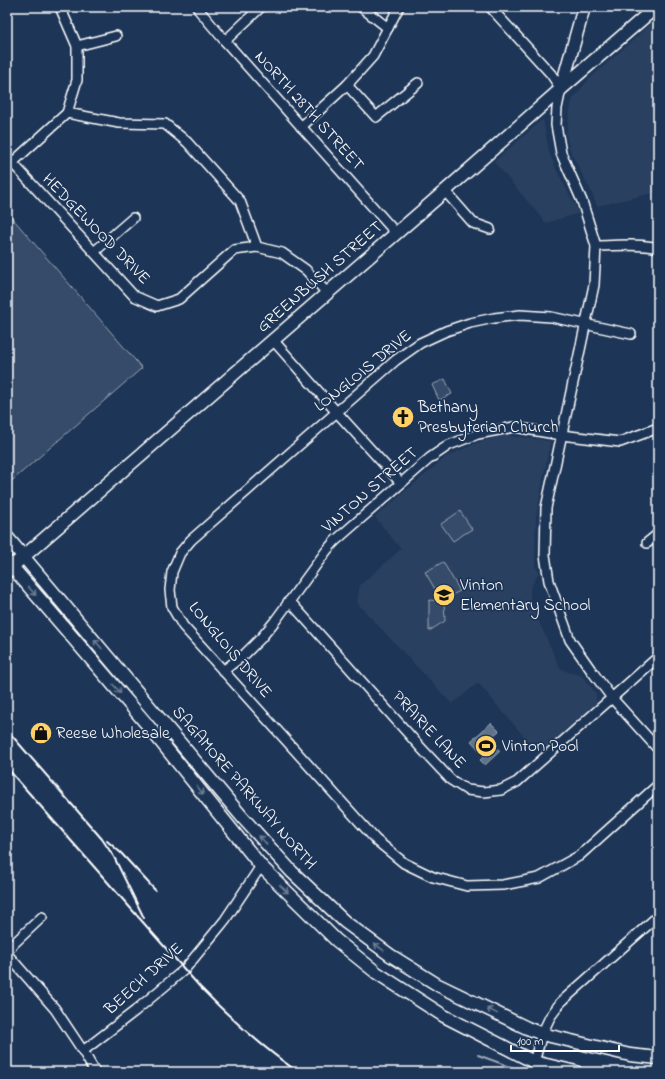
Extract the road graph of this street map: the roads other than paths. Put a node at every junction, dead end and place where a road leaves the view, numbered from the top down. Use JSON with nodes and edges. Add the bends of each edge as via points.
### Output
{"nodes":[{"id":1,"x":60,"y":7,"type":"edge"},
{"id":2,"x":261,"y":7,"type":"edge"},
{"id":3,"x":361,"y":7,"type":"edge"},
{"id":4,"x":399,"y":7,"type":"edge"},
{"id":5,"x":490,"y":7,"type":"edge"},
{"id":6,"x":584,"y":7,"type":"edge"},
{"id":7,"x":656,"y":7,"type":"edge"},
{"id":8,"x":198,"y":9,"type":"dead end"},
{"id":9,"x":388,"y":28,"type":"junction"},
{"id":10,"x":116,"y":36,"type":"dead end"},
{"id":11,"x":225,"y":41,"type":"junction"},
{"id":12,"x":77,"y":46,"type":"junction"},
{"id":13,"x":418,"y":83,"type":"dead end"},
{"id":14,"x":347,"y":85,"type":"junction"},
{"id":15,"x":561,"y":89,"type":"junction"},
{"id":16,"x":67,"y":113,"type":"junction"},
{"id":17,"x":301,"y":127,"type":"junction"},
{"id":18,"x":9,"y":160,"type":"edge"},
{"id":19,"x":445,"y":191,"type":"junction"},
{"id":20,"x":133,"y":218,"type":"dead end"},
{"id":21,"x":490,"y":229,"type":"dead end"},
{"id":22,"x":396,"y":233,"type":"junction"},
{"id":23,"x":596,"y":246,"type":"junction"},
{"id":24,"x":257,"y":247,"type":"junction"},
{"id":25,"x":658,"y":248,"type":"edge"},
{"id":26,"x":94,"y":252,"type":"junction"},
{"id":27,"x":327,"y":293,"type":"junction"},
{"id":28,"x":585,"y":324,"type":"junction"},
{"id":29,"x":631,"y":334,"type":"dead end"},
{"id":30,"x":274,"y":340,"type":"junction"},
{"id":31,"x":337,"y":412,"type":"junction"},
{"id":32,"x":658,"y":428,"type":"edge"},
{"id":33,"x":562,"y":435,"type":"junction"},
{"id":34,"x":401,"y":483,"type":"junction"},
{"id":35,"x":658,"y":534,"type":"edge"},
{"id":36,"x":7,"y":537,"type":"edge"},
{"id":37,"x":648,"y":544,"type":"dead end"},
{"id":38,"x":24,"y":557,"type":"junction"},
{"id":39,"x":9,"y":567,"type":"edge"},
{"id":40,"x":288,"y":602,"type":"junction"},
{"id":41,"x":658,"y":657,"type":"edge"},
{"id":42,"x":223,"y":671,"type":"junction"},
{"id":43,"x":612,"y":698,"type":"junction"},
{"id":44,"x":658,"y":749,"type":"edge"},
{"id":45,"x":658,"y":785,"type":"edge"},
{"id":46,"x":261,"y":866,"type":"junction"},
{"id":47,"x":658,"y":916,"type":"edge"},
{"id":48,"x":42,"y":917,"type":"dead end"},
{"id":49,"x":7,"y":950,"type":"edge"},
{"id":50,"x":7,"y":954,"type":"edge"},
{"id":51,"x":542,"y":1034,"type":"junction"},
{"id":52,"x":83,"y":1051,"type":"junction"},
{"id":53,"x":658,"y":1058,"type":"edge"},
{"id":54,"x":535,"y":1067,"type":"edge"},
{"id":55,"x":95,"y":1072,"type":"edge"},
{"id":56,"x":576,"y":1072,"type":"edge"}],
"edges":[{"from":1,"to":12,"type":"street"},
{"from":2,"to":11,"type":"street"},
{"from":3,"to":9,"type":"street"},
{"from":4,"to":9,"type":"street"},
{"from":5,"to":15,"type":"street","via":[[551,74]]},
{"from":6,"to":15,"type":"main road"},
{"from":7,"to":15,"type":"main road","name":"GREENBUSH STREET"},
{"from":8,"to":11,"type":"street","name":"NORTH 28TH STREET"},
{"from":9,"to":14,"type":"street","via":[[373,56]]},
{"from":10,"to":12,"type":"street"},
{"from":11,"to":17,"type":"street","name":"NORTH 28TH STREET"},
{"from":12,"to":16,"type":"street","via":[[77,80]]},
{"from":13,"to":14,"type":"street","via":[[376,117]]},
{"from":14,"to":17,"type":"street"},
{"from":15,"to":19,"type":"main road","name":"GREENBUSH STREET"},
{"from":15,"to":23,"type":"street","via":[[556,125],[561,154],[590,222]]},
{"from":16,"to":18,"type":"street"},
{"from":16,"to":24,"type":"street","via":[[119,122],[165,124],[188,142],[240,201]]},
{"from":17,"to":22,"type":"street","name":"NORTH 28TH STREET"},
{"from":18,"to":26,"type":"street","name":"HEDGEWOOD DRIVE"},
{"from":19,"to":21,"type":"street","via":[[473,223]]},
{"from":19,"to":22,"type":"main road","name":"GREENBUSH STREET"},
{"from":20,"to":26,"type":"street"},
{"from":22,"to":27,"type":"main road","name":"GREENBUSH STREET"},
{"from":23,"to":25,"type":"street"},
{"from":23,"to":28,"type":"street","via":[[594,285]]},
{"from":24,"to":26,"type":"street","name":"HEDGEWOOD DRIVE","via":[[234,250],[179,299],[157,306],[134,296]]},
{"from":24,"to":27,"type":"street","name":"HEDGEWOOD DRIVE","via":[[282,253],[306,270]]},
{"from":27,"to":30,"type":"main road","name":"GREENBUSH STREET"},
{"from":28,"to":29,"type":"street","name":"LONGLOIS DRIVE"},
{"from":28,"to":31,"type":"street","name":"LONGLOIS DRIVE","via":[[551,317],[520,316],[494,318],[452,329],[414,347]]},
{"from":28,"to":33,"type":"street"},
{"from":30,"to":31,"type":"street"},
{"from":30,"to":38,"type":"main road","name":"GREENBUSH STREET"},
{"from":31,"to":34,"type":"street"},
{"from":31,"to":42,"type":"street","name":"LONGLOIS DRIVE","via":[[191,540],[180,554],[172,572],[172,607],[183,626]]},
{"from":32,"to":33,"type":"street","name":"VINTON STREET","via":[[620,442]]},
{"from":33,"to":34,"type":"street","name":"VINTON STREET","via":[[514,426],[478,434],[449,445]]},
{"from":33,"to":43,"type":"street","via":[[546,508],[545,555],[549,581],[570,640]]},
{"from":34,"to":40,"type":"street","name":"VINTON STREET","via":[[335,541]]},
{"from":35,"to":37,"type":"street"},
{"from":36,"to":38,"type":"main road","name":"SAGAMORE PARKWAY NORTH"},
{"from":38,"to":39,"type":"main road","name":"GREENBUSH STREET"},
{"from":51,"to":38,"type":"main road","name":"SAGAMORE PARKWAY NORTH","one_way":true,"via":[[438,985],[390,955],[345,922],[292,872],[248,823]]},
{"from":39,"to":46,"type":"main road","name":"SAGAMORE PARKWAY NORTH","one_way":true,"via":[[145,722]]},
{"from":40,"to":42,"type":"street","name":"VINTON STREET","via":[[261,638]]},
{"from":40,"to":43,"type":"street","name":"PRAIRIE LANE","via":[[451,780],[467,790],[501,790],[517,782]]},
{"from":41,"to":43,"type":"street","name":"PRAIRIE LANE"},
{"from":42,"to":45,"type":"street","name":"LONGLOIS DRIVE","via":[[376,840],[404,863],[433,877],[467,886],[503,886],[539,878],[579,856]]},
{"from":43,"to":44,"type":"street"},
{"from":46,"to":52,"type":"street","name":"BEECH DRIVE","via":[[225,920],[184,969]]},
{"from":46,"to":54,"type":"main road","name":"SAGAMORE PARKWAY NORTH","one_way":true,"via":[[336,940],[377,973],[444,1016]]},
{"from":47,"to":51,"type":"street","via":[[561,1002]]},
{"from":48,"to":49,"type":"street"},
{"from":50,"to":52,"type":"street","via":[[55,1009]]},
{"from":51,"to":53,"type":"main road","name":"SAGAMORE PARKWAY NORTH","via":[[630,1055]]},
{"from":51,"to":54,"type":"street"},
{"from":52,"to":55,"type":"street"},
{"from":54,"to":56,"type":"main road","name":"SAGAMORE PARKWAY NORTH"}]}
